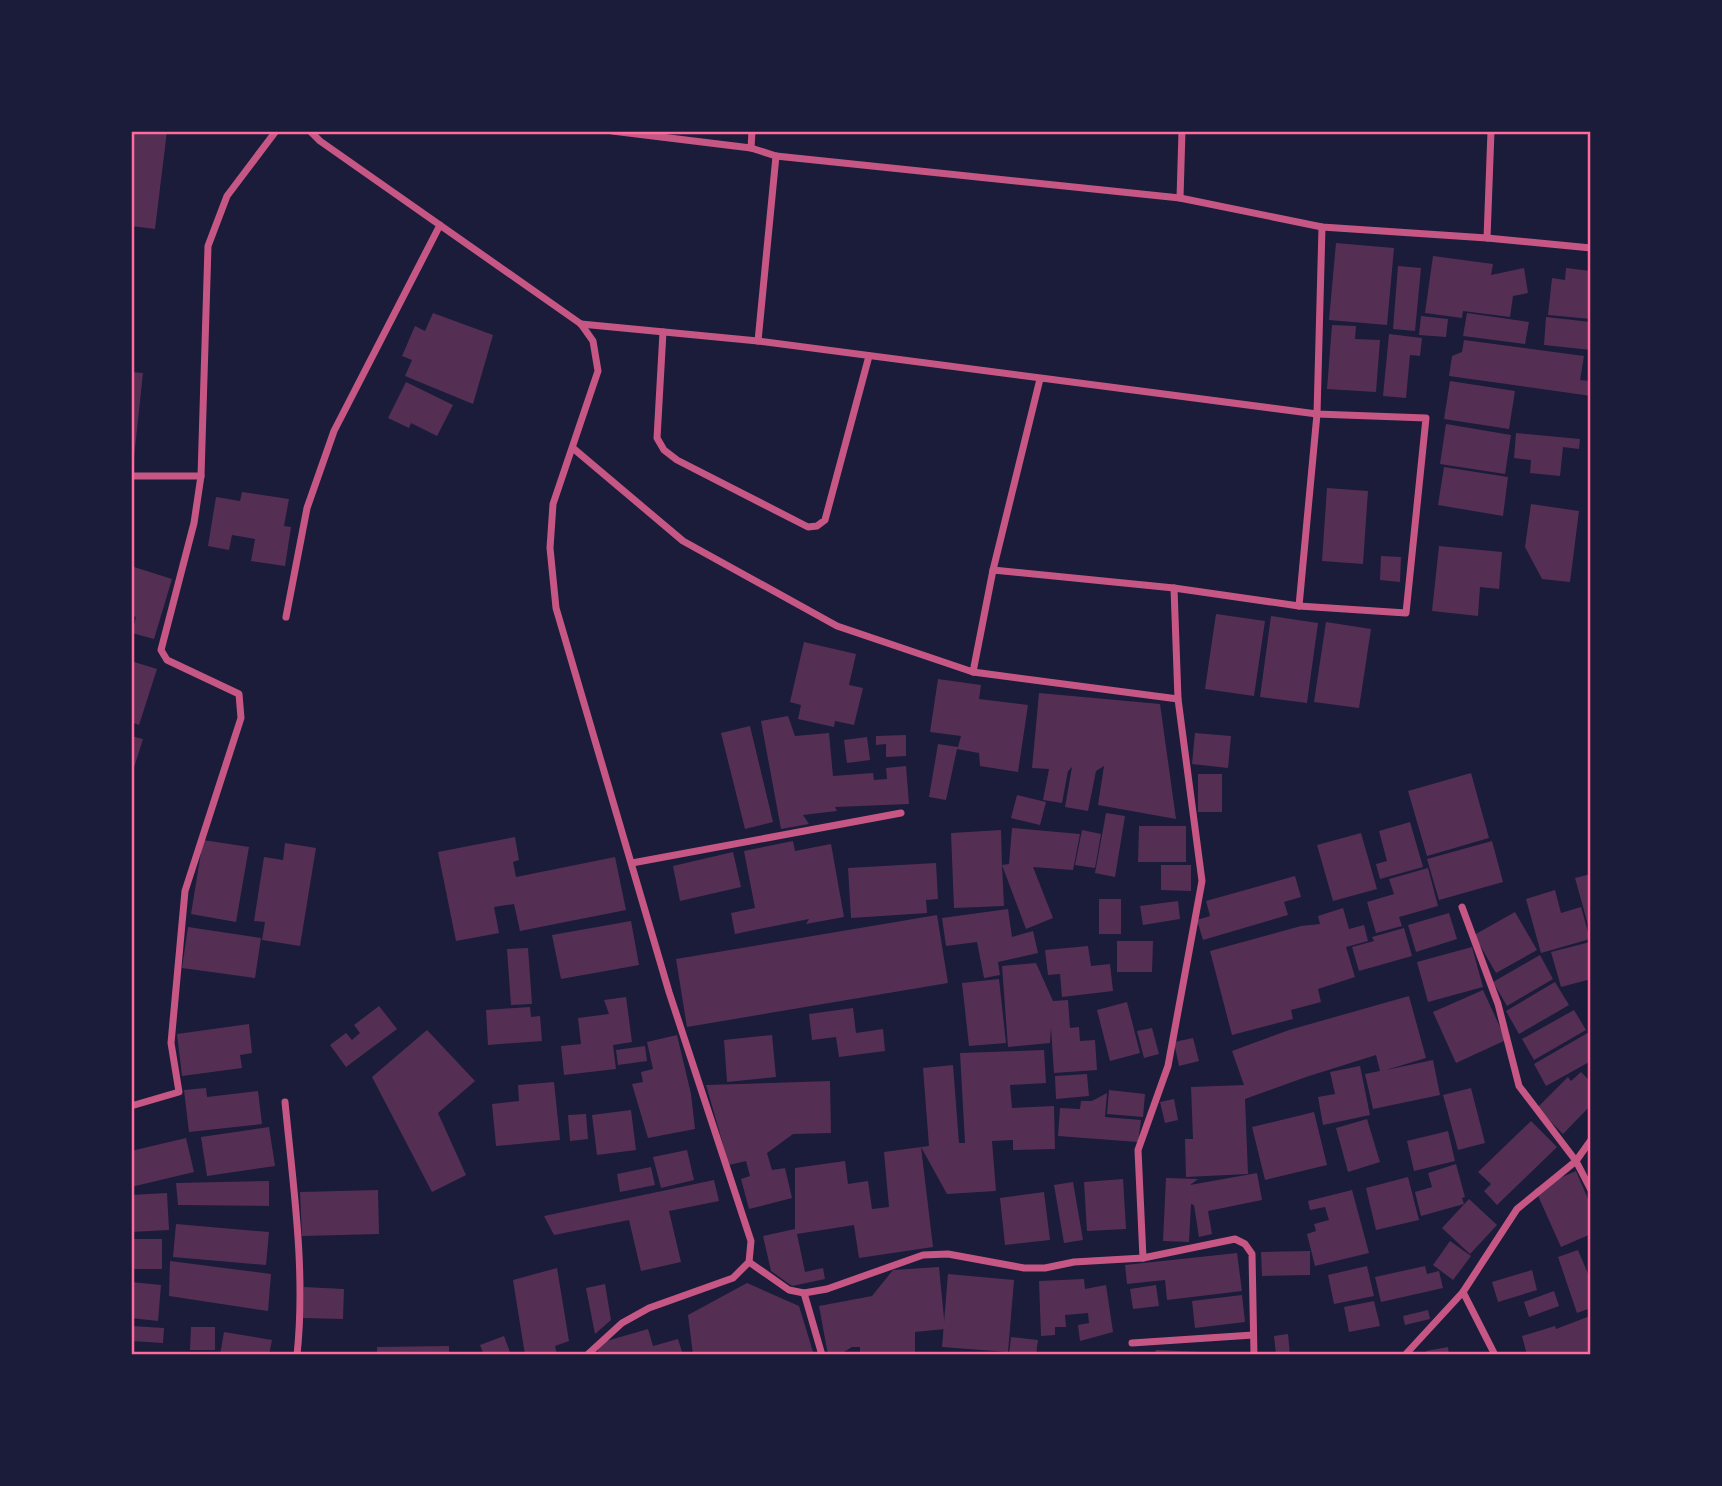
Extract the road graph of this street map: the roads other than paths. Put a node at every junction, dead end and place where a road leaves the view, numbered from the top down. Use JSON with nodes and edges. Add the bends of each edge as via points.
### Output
{"nodes":[{"id":1,"x":276,"y":131,"type":"edge"},
{"id":2,"x":310,"y":131,"type":"edge"},
{"id":3,"x":612,"y":131,"type":"edge"},
{"id":4,"x":752,"y":131,"type":"edge"},
{"id":5,"x":1182,"y":131,"type":"edge"},
{"id":6,"x":1491,"y":131,"type":"edge"},
{"id":7,"x":751,"y":148,"type":"junction"},
{"id":8,"x":776,"y":156,"type":"junction"},
{"id":9,"x":1180,"y":198,"type":"junction"},
{"id":10,"x":440,"y":225,"type":"junction"},
{"id":11,"x":1322,"y":227,"type":"junction"},
{"id":12,"x":1488,"y":238,"type":"junction"},
{"id":13,"x":1591,"y":248,"type":"edge"},
{"id":14,"x":581,"y":324,"type":"junction"},
{"id":15,"x":663,"y":332,"type":"junction"},
{"id":16,"x":758,"y":341,"type":"junction"},
{"id":17,"x":869,"y":356,"type":"junction"},
{"id":18,"x":1040,"y":379,"type":"junction"},
{"id":19,"x":1318,"y":414,"type":"junction"},
{"id":20,"x":574,"y":449,"type":"junction"},
{"id":21,"x":201,"y":476,"type":"junction"},
{"id":22,"x":131,"y":477,"type":"edge"},
{"id":23,"x":993,"y":570,"type":"junction"},
{"id":24,"x":1174,"y":588,"type":"junction"},
{"id":25,"x":1299,"y":606,"type":"junction"},
{"id":26,"x":286,"y":617,"type":"dead end"},
{"id":27,"x":973,"y":672,"type":"junction"},
{"id":28,"x":1178,"y":699,"type":"junction"},
{"id":29,"x":901,"y":813,"type":"dead end"},
{"id":30,"x":632,"y":863,"type":"junction"},
{"id":31,"x":1462,"y":907,"type":"dead end"},
{"id":32,"x":285,"y":1102,"type":"dead end"},
{"id":33,"x":131,"y":1105,"type":"edge"},
{"id":34,"x":1591,"y":1140,"type":"edge"},
{"id":35,"x":1576,"y":1161,"type":"junction"},
{"id":36,"x":1591,"y":1190,"type":"edge"},
{"id":37,"x":1143,"y":1258,"type":"junction"},
{"id":38,"x":749,"y":1262,"type":"junction"},
{"id":39,"x":1463,"y":1292,"type":"junction"},
{"id":40,"x":804,"y":1293,"type":"junction"},
{"id":41,"x":1253,"y":1335,"type":"junction"},
{"id":42,"x":1132,"y":1343,"type":"dead end"},
{"id":43,"x":297,"y":1355,"type":"edge"},
{"id":44,"x":587,"y":1355,"type":"edge"},
{"id":45,"x":822,"y":1355,"type":"edge"},
{"id":46,"x":1254,"y":1355,"type":"edge"},
{"id":47,"x":1405,"y":1355,"type":"edge"},
{"id":48,"x":1495,"y":1355,"type":"edge"}],
"edges":[{"from":1,"to":21,"type":"street","via":[[228,196],[208,246]]},
{"from":2,"to":10,"type":"street"},
{"from":3,"to":7,"type":"street"},
{"from":4,"to":7,"type":"street"},
{"from":5,"to":9,"type":"street"},
{"from":6,"to":12,"type":"street"},
{"from":7,"to":8,"type":"street"},
{"from":8,"to":9,"type":"street"},
{"from":8,"to":16,"type":"street"},
{"from":9,"to":11,"type":"street"},
{"from":10,"to":14,"type":"street"},
{"from":10,"to":26,"type":"street","via":[[334,431],[307,508]]},
{"from":11,"to":12,"type":"street"},
{"from":11,"to":19,"type":"street"},
{"from":12,"to":13,"type":"street"},
{"from":14,"to":15,"type":"street"},
{"from":14,"to":20,"type":"street","via":[[593,341],[598,370]]},
{"from":15,"to":16,"type":"street"},
{"from":15,"to":17,"type":"street","via":[[657,438],[664,450],[808,527],[825,520]]},
{"from":16,"to":17,"type":"street"},
{"from":17,"to":18,"type":"street"},
{"from":18,"to":19,"type":"street"},
{"from":18,"to":23,"type":"street"},
{"from":19,"to":25,"type":"street"},
{"from":19,"to":25,"type":"street","via":[[1426,418],[1406,613]]},
{"from":20,"to":27,"type":"street","via":[[683,541],[767,589],[837,626]]},
{"from":20,"to":30,"type":"street","via":[[553,504],[550,548],[556,608]]},
{"from":21,"to":22,"type":"street"},
{"from":21,"to":33,"type":"street","via":[[162,650],[167,660],[239,694],[241,718],[185,891],[171,1042],[179,1092]]},
{"from":23,"to":24,"type":"street"},
{"from":23,"to":27,"type":"street"},
{"from":24,"to":25,"type":"street"},
{"from":24,"to":28,"type":"street"},
{"from":27,"to":28,"type":"street"},
{"from":28,"to":37,"type":"street","via":[[1202,881],[1168,1066],[1138,1150]]},
{"from":29,"to":30,"type":"street"},
{"from":30,"to":38,"type":"street","via":[[751,1241]]},
{"from":31,"to":35,"type":"street","via":[[1499,1004],[1519,1086]]},
{"from":32,"to":43,"type":"street","via":[[296,1212]]},
{"from":34,"to":35,"type":"street"},
{"from":35,"to":36,"type":"street"},
{"from":35,"to":39,"type":"street","via":[[1517,1209]]},
{"from":37,"to":40,"type":"street","via":[[1024,1268],[948,1254],[923,1255]]},
{"from":37,"to":41,"type":"street","via":[[1235,1239],[1245,1244],[1252,1254]]},
{"from":38,"to":40,"type":"street","via":[[789,1290]]},
{"from":38,"to":44,"type":"street","via":[[733,1278],[649,1308],[622,1323]]},
{"from":39,"to":47,"type":"street"},
{"from":39,"to":48,"type":"street"},
{"from":40,"to":45,"type":"street"},
{"from":41,"to":42,"type":"street"},
{"from":41,"to":46,"type":"street"}]}
